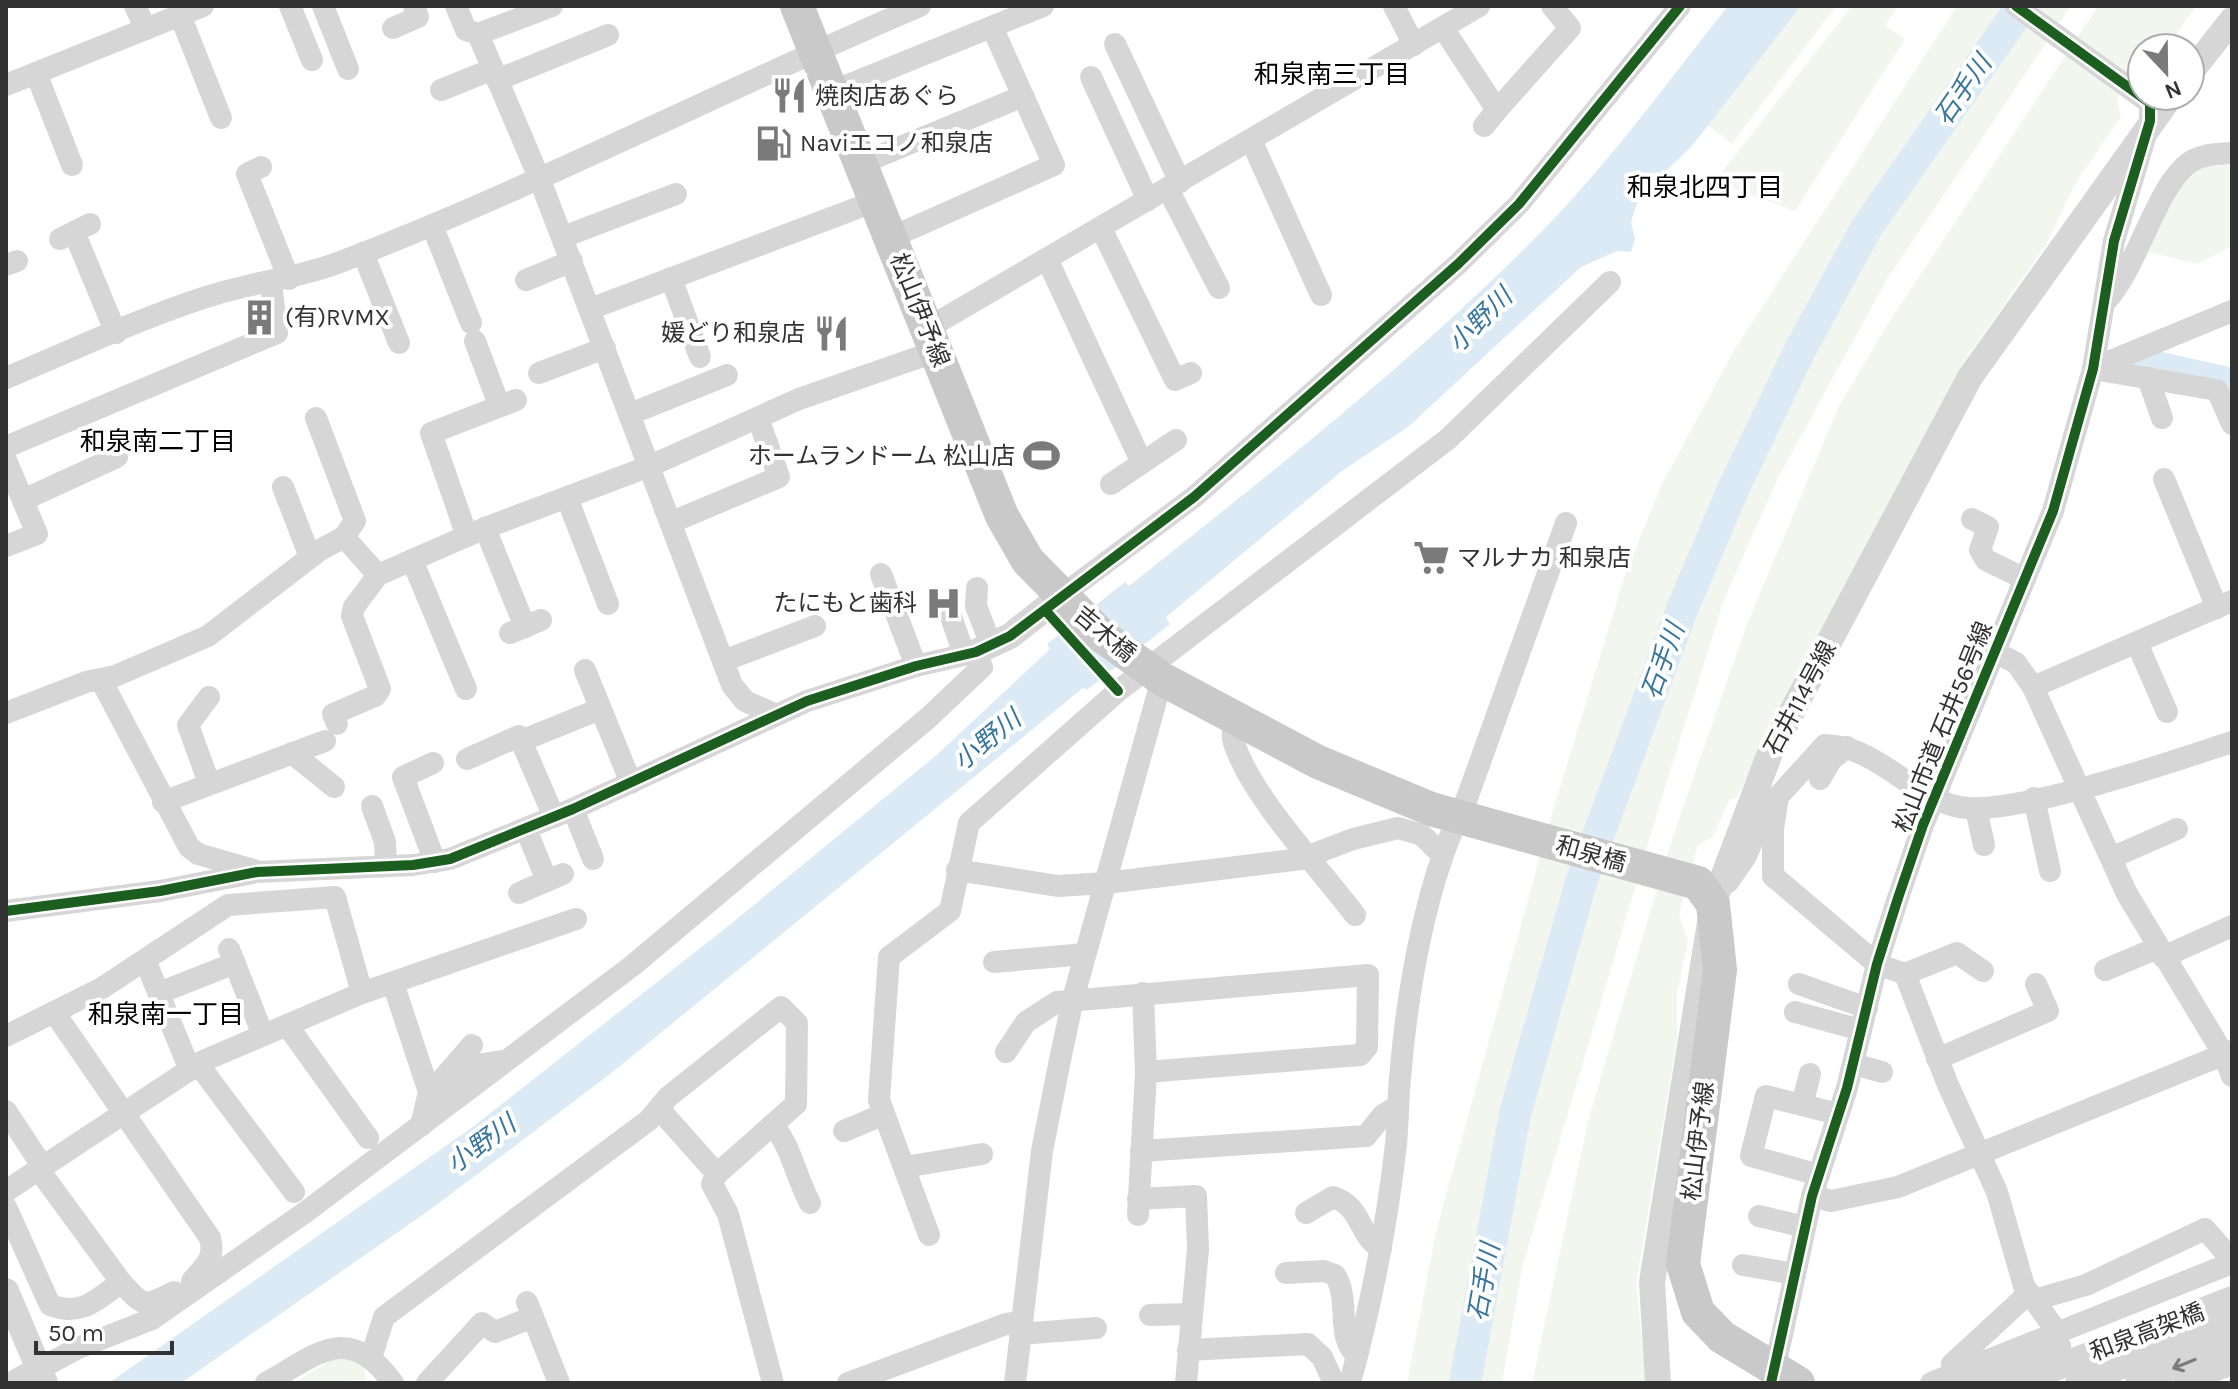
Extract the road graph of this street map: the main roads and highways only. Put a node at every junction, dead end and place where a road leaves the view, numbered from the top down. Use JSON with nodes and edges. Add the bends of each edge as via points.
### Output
{"nodes":[{"id":1,"x":797,"y":6,"type":"edge"},
{"id":2,"x":1063,"y":598,"type":"joint"},
{"id":3,"x":1516,"y":832,"type":"joint"},
{"id":4,"x":1713,"y":904,"type":"joint"},
{"id":5,"x":1781,"y":1378,"type":"edge"}],
"edges":[{"from":1,"to":2,"type":"main road","name":"松山伊予線","via":[[1002,516],[1028,561]]},
{"from":2,"to":3,"type":"main road","name":"吉木橋","via":[[1102,636],[1151,671],[1318,762],[1431,809]]},
{"from":3,"to":4,"type":"main road","name":"和泉橋","via":[[1698,883]]},
{"from":4,"to":5,"type":"main road","name":"松山伊予線","via":[[1720,970],[1683,1264],[1698,1312],[1722,1337]]}]}
